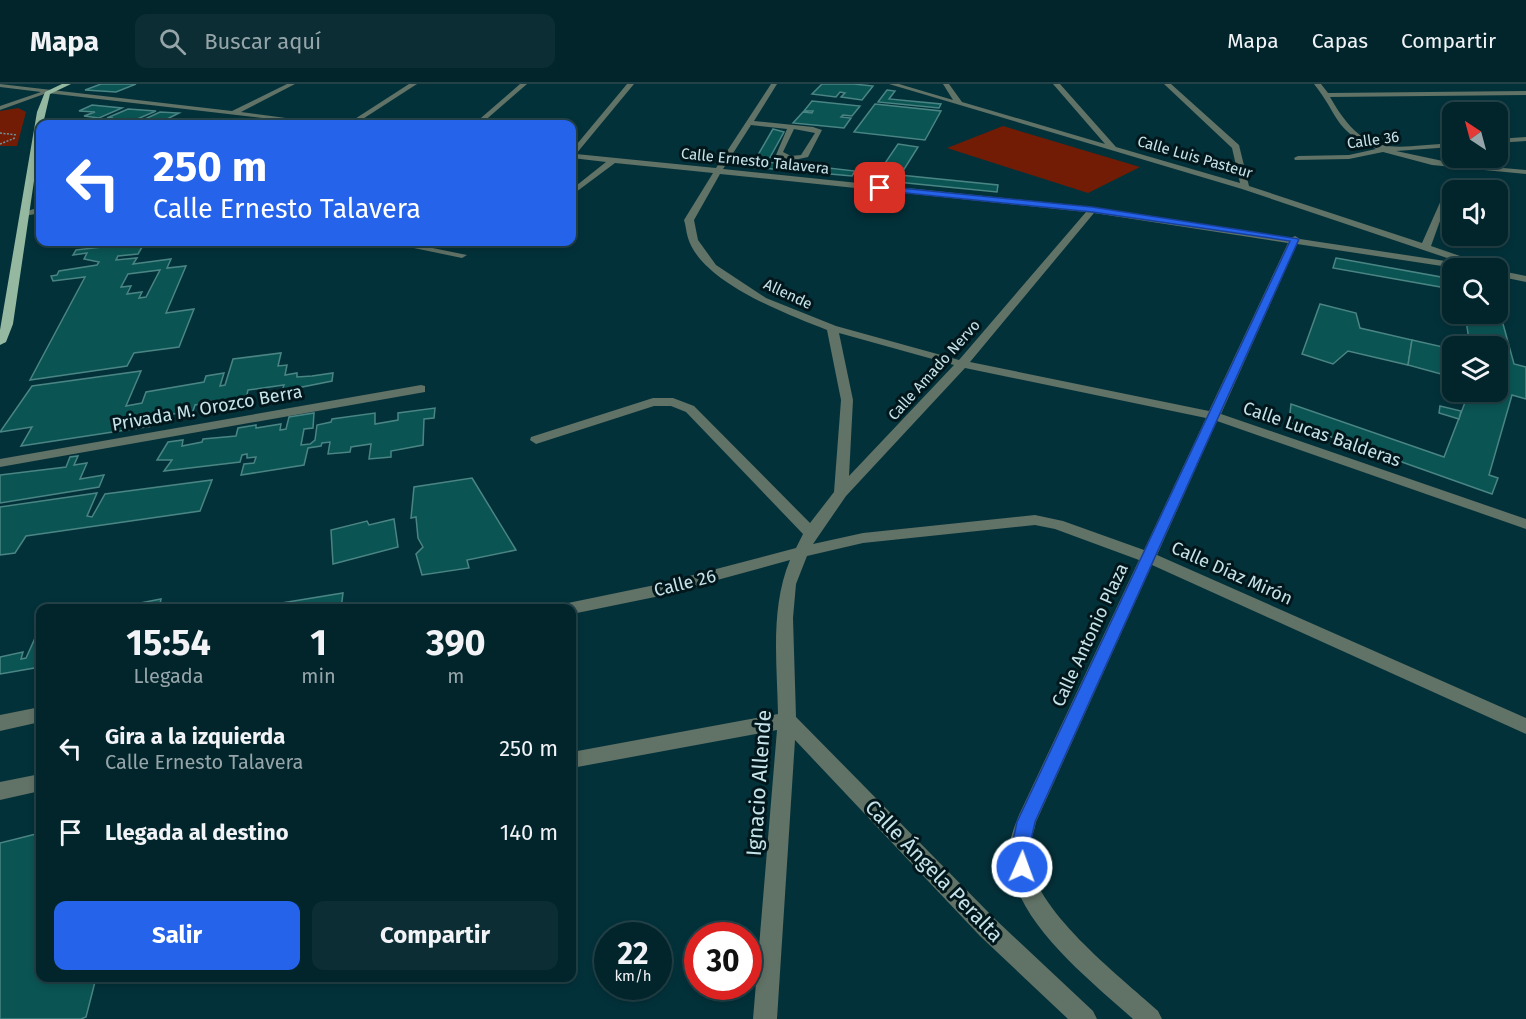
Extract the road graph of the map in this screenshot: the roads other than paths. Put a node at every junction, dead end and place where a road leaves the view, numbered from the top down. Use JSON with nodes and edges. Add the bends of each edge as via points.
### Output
{"nodes":[{"id":1,"x":68,"y":84,"type":"edge"},
{"id":2,"x":292,"y":84,"type":"edge"},
{"id":3,"x":414,"y":84,"type":"edge"},
{"id":4,"x":524,"y":84,"type":"edge"},
{"id":5,"x":631,"y":84,"type":"edge"},
{"id":6,"x":774,"y":84,"type":"edge"},
{"id":7,"x":892,"y":84,"type":"edge"},
{"id":8,"x":946,"y":84,"type":"edge"},
{"id":9,"x":1056,"y":84,"type":"edge"},
{"id":10,"x":1167,"y":84,"type":"edge"},
{"id":11,"x":1317,"y":84,"type":"edge"},
{"id":12,"x":0,"y":85,"type":"edge"},
{"id":13,"x":47,"y":93,"type":"junction"},
{"id":14,"x":1526,"y":93,"type":"edge"},
{"id":15,"x":1327,"y":95,"type":"junction"},
{"id":16,"x":959,"y":103,"type":"junction"},
{"id":17,"x":0,"y":108,"type":"edge"},
{"id":18,"x":233,"y":113,"type":"junction"},
{"id":19,"x":42,"y":120,"type":"edge"},
{"id":20,"x":286,"y":120,"type":"edge"},
{"id":21,"x":357,"y":120,"type":"edge"},
{"id":22,"x":482,"y":120,"type":"edge"},
{"id":23,"x":749,"y":123,"type":"junction"},
{"id":24,"x":791,"y":127,"type":"junction"},
{"id":25,"x":1526,"y":139,"type":"edge"},
{"id":26,"x":1508,"y":140,"type":"edge"},
{"id":27,"x":1442,"y":146,"type":"edge"},
{"id":28,"x":1113,"y":148,"type":"junction"},
{"id":29,"x":576,"y":150,"type":"edge"},
{"id":30,"x":1381,"y":150,"type":"junction"},
{"id":31,"x":36,"y":153,"type":"edge"},
{"id":32,"x":576,"y":156,"type":"edge"},
{"id":33,"x":1298,"y":158,"type":"dead end"},
{"id":34,"x":612,"y":161,"type":"junction"},
{"id":35,"x":717,"y":172,"type":"junction"},
{"id":36,"x":1526,"y":172,"type":"edge"},
{"id":37,"x":1245,"y":187,"type":"junction"},
{"id":38,"x":576,"y":191,"type":"edge"},
{"id":39,"x":1442,"y":208,"type":"edge"},
{"id":40,"x":1092,"y":210,"type":"junction"},
{"id":41,"x":36,"y":211,"type":"edge"},
{"id":42,"x":25,"y":213,"type":"junction"},
{"id":43,"x":1295,"y":239,"type":"junction"},
{"id":44,"x":412,"y":246,"type":"edge"},
{"id":45,"x":1426,"y":246,"type":"junction"},
{"id":46,"x":462,"y":255,"type":"dead end"},
{"id":47,"x":1459,"y":258,"type":"edge"},
{"id":48,"x":1442,"y":263,"type":"edge"},
{"id":49,"x":1508,"y":275,"type":"edge"},
{"id":50,"x":1526,"y":279,"type":"edge"},
{"id":51,"x":4,"y":325,"type":"edge"},
{"id":52,"x":832,"y":328,"type":"junction"},
{"id":53,"x":0,"y":342,"type":"edge"},
{"id":54,"x":962,"y":364,"type":"junction"},
{"id":55,"x":421,"y":389,"type":"dead end"},
{"id":56,"x":1212,"y":415,"type":"junction"},
{"id":57,"x":536,"y":440,"type":"dead end"},
{"id":58,"x":0,"y":463,"type":"edge"},
{"id":59,"x":841,"y":493,"type":"junction"},
{"id":60,"x":1526,"y":524,"type":"edge"},
{"id":61,"x":811,"y":533,"type":"junction"},
{"id":62,"x":801,"y":552,"type":"junction"},
{"id":63,"x":1147,"y":557,"type":"junction"},
{"id":64,"x":576,"y":607,"type":"edge"},
{"id":65,"x":36,"y":717,"type":"edge"},
{"id":66,"x":787,"y":720,"type":"junction"},
{"id":67,"x":0,"y":723,"type":"edge"},
{"id":68,"x":1526,"y":726,"type":"edge"},
{"id":69,"x":576,"y":759,"type":"edge"},
{"id":70,"x":36,"y":784,"type":"edge"},
{"id":71,"x":0,"y":791,"type":"edge"},
{"id":72,"x":765,"y":1019,"type":"edge"},
{"id":73,"x":1084,"y":1019,"type":"edge"},
{"id":74,"x":1150,"y":1019,"type":"edge"}],
"edges":[{"from":1,"to":13,"type":"main road"},
{"from":2,"to":18,"type":"street"},
{"from":3,"to":21,"type":"street"},
{"from":4,"to":22,"type":"street"},
{"from":5,"to":29,"type":"street"},
{"from":6,"to":23,"type":"street"},
{"from":7,"to":16,"type":"street","name":"Calle Luis Pasteur"},
{"from":8,"to":16,"type":"street"},
{"from":9,"to":28,"type":"street"},
{"from":10,"to":37,"type":"street","via":[[1236,147]]},
{"from":11,"to":15,"type":"street"},
{"from":12,"to":13,"type":"street"},
{"from":13,"to":17,"type":"street"},
{"from":13,"to":18,"type":"street"},
{"from":13,"to":19,"type":"main road"},
{"from":14,"to":15,"type":"street"},
{"from":15,"to":30,"type":"street","via":[[1343,126]]},
{"from":16,"to":28,"type":"street","name":"Calle Luis Pasteur"},
{"from":18,"to":20,"type":"street"},
{"from":23,"to":24,"type":"street"},
{"from":23,"to":35,"type":"street"},
{"from":24,"to":24,"type":"street","via":[[819,132],[804,157],[790,159],[779,153]]},
{"from":25,"to":26,"type":"street"},
{"from":27,"to":30,"type":"street","name":"Calle 36"},
{"from":28,"to":37,"type":"street","name":"Calle Luis Pasteur"},
{"from":30,"to":33,"type":"street","name":"Calle 36","via":[[1349,157]]},
{"from":30,"to":36,"type":"street","via":[[1466,166]]},
{"from":31,"to":42,"type":"main road"},
{"from":32,"to":34,"type":"street","name":"Calle Ernesto Talavera"},
{"from":34,"to":35,"type":"street","name":"Calle Ernesto Talavera"},
{"from":34,"to":38,"type":"street"},
{"from":35,"to":40,"type":"street","name":"Calle Ernesto Talavera"},
{"from":35,"to":52,"type":"street","name":"Allende","via":[[689,220],[693,240],[712,267],[762,300]]},
{"from":37,"to":45,"type":"street","name":"Calle Luis Pasteur"},
{"from":39,"to":45,"type":"street"},
{"from":40,"to":43,"type":"street","name":"Calle Ernesto Talavera"},
{"from":40,"to":54,"type":"street","name":"Calle Amado Nervo"},
{"from":41,"to":42,"type":"street"},
{"from":42,"to":51,"type":"main road"},
{"from":43,"to":48,"type":"street","name":"Calle Ernesto Talavera"},
{"from":43,"to":56,"type":"street","name":"Calle Antonio Plaza"},
{"from":44,"to":46,"type":"street"},
{"from":45,"to":47,"type":"street","name":"Calle Luis Pasteur"},
{"from":49,"to":50,"type":"street"},
{"from":51,"to":53,"type":"main road"},
{"from":52,"to":54,"type":"street","name":"Allende"},
{"from":52,"to":59,"type":"street","via":[[847,400]]},
{"from":54,"to":56,"type":"street","name":"Calle Lucas Balderas"},
{"from":54,"to":59,"type":"street","name":"Calle Amado Nervo"},
{"from":55,"to":58,"type":"street","name":"Privada M. Orozco Berra"},
{"from":56,"to":60,"type":"street","name":"Calle Lucas Balderas"},
{"from":56,"to":63,"type":"street","name":"Calle Antonio Plaza"},
{"from":57,"to":61,"type":"street","via":[[653,402],[682,404]]},
{"from":59,"to":61,"type":"street","name":"Calle Amado Nervo"},
{"from":61,"to":62,"type":"street","name":"Calle Amado Nervo"},
{"from":62,"to":63,"type":"street","name":"Calle Díaz Mirón","via":[[887,535],[1035,520]]},
{"from":62,"to":64,"type":"street","name":"Calle 26"},
{"from":62,"to":66,"type":"street","name":"Ignacio Allende","via":[[789,584],[785,618]]},
{"from":63,"to":68,"type":"street","name":"Calle Díaz Mirón"},
{"from":63,"to":74,"type":"street","name":"Calle Antonio Plaza","via":[[1026,822],[1019,854],[1024,880],[1039,909]]},
{"from":65,"to":67,"type":"street"},
{"from":66,"to":69,"type":"street"},
{"from":66,"to":72,"type":"street","name":"Ignacio Allende"},
{"from":66,"to":73,"type":"street","name":"Calle Ángela Peralta","via":[[988,928]]},
{"from":70,"to":71,"type":"street"}]}
